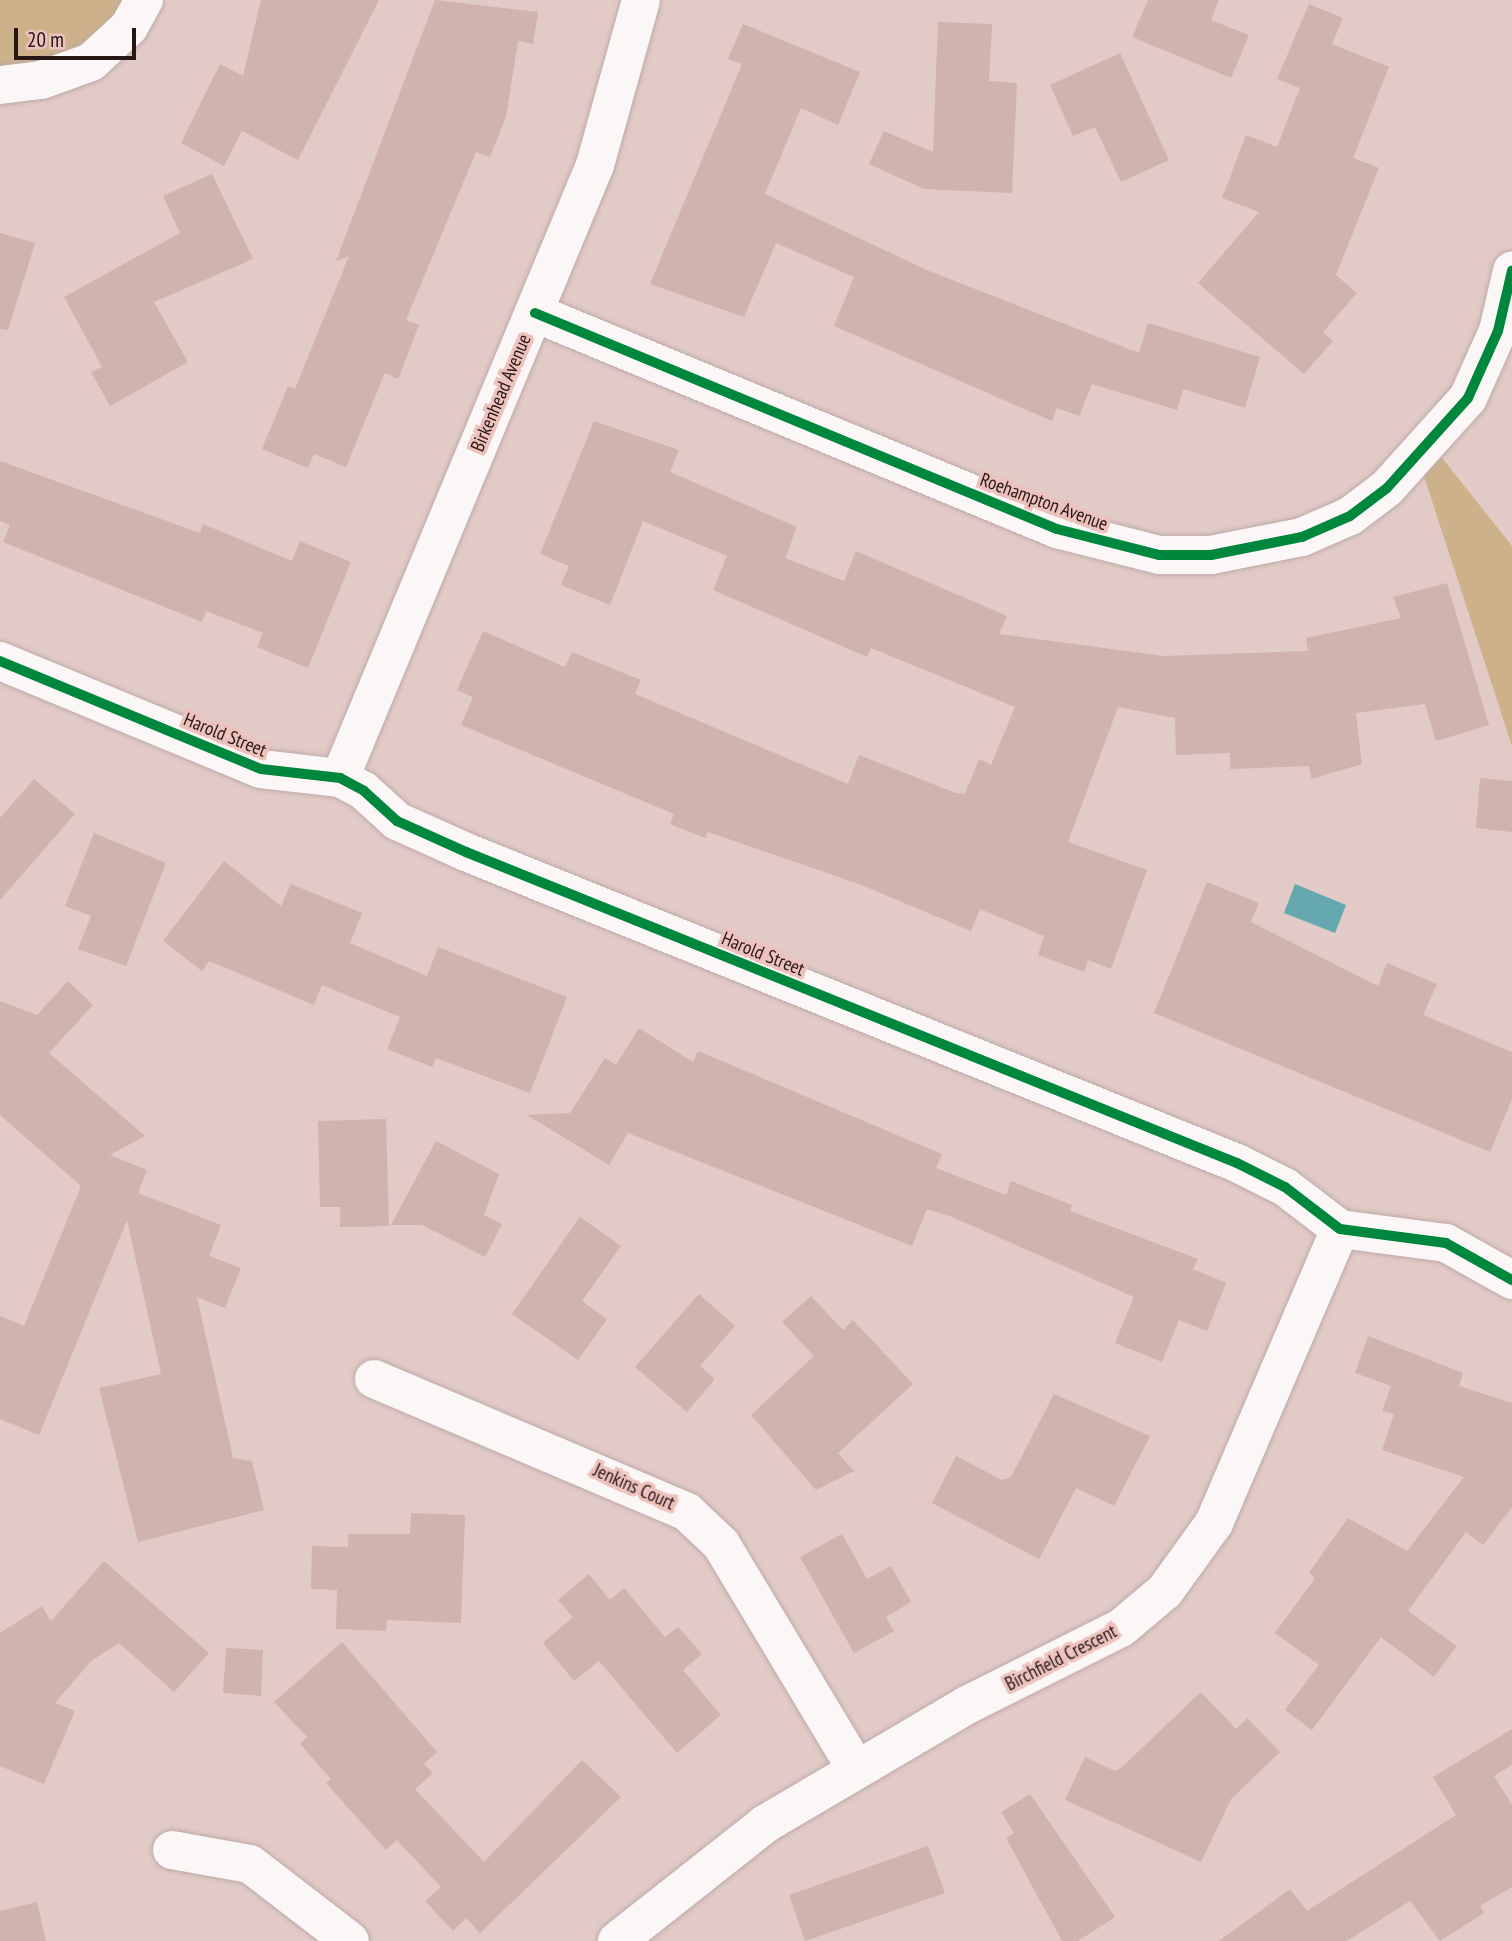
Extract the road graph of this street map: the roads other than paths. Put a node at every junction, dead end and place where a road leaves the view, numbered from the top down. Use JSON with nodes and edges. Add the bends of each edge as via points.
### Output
{"nodes":[{"id":1,"x":145,"y":0,"type":"edge"},
{"id":2,"x":641,"y":0,"type":"edge"},
{"id":3,"x":0,"y":85,"type":"edge"},
{"id":4,"x":1512,"y":271,"type":"edge"},
{"id":5,"x":535,"y":313,"type":"junction"},
{"id":6,"x":0,"y":661,"type":"edge"},
{"id":7,"x":340,"y":778,"type":"junction"},
{"id":8,"x":1340,"y":1229,"type":"junction"},
{"id":9,"x":1512,"y":1280,"type":"edge"},
{"id":10,"x":374,"y":1379,"type":"dead end"},
{"id":11,"x":856,"y":1767,"type":"junction"},
{"id":12,"x":172,"y":1850,"type":"dead end"},
{"id":13,"x":627,"y":1938,"type":"edge"},
{"id":14,"x":350,"y":1941,"type":"edge"}],
"edges":[{"from":1,"to":3,"type":"street","via":[[116,42],[91,62]]},
{"from":2,"to":5,"type":"street","name":"Birkenhead Avenue","via":[[609,127]]},
{"from":4,"to":5,"type":"street","name":"Roehampton Avenue","via":[[1491,349],[1468,398],[1387,488],[1350,516],[1302,537],[1211,555],[1159,555],[1057,529]]},
{"from":5,"to":7,"type":"street","name":"Birkenhead Avenue"},
{"from":6,"to":7,"type":"street","name":"Harold Street","via":[[261,769]]},
{"from":7,"to":8,"type":"street","name":"Harold Street","via":[[365,790],[397,821],[466,852],[1237,1163],[1285,1187]]},
{"from":8,"to":9,"type":"street","name":"Harold Street","via":[[1446,1243]]},
{"from":8,"to":11,"type":"street","name":"Birchfield Crescent","via":[[1214,1523],[1165,1591],[1121,1628]]},
{"from":10,"to":11,"type":"street","name":"Jenkins Court","via":[[687,1512],[721,1544]]},
{"from":11,"to":13,"type":"street","name":"Birchfield Crescent","via":[[733,1847]]},
{"from":12,"to":14,"type":"street","via":[[250,1864]]}]}
